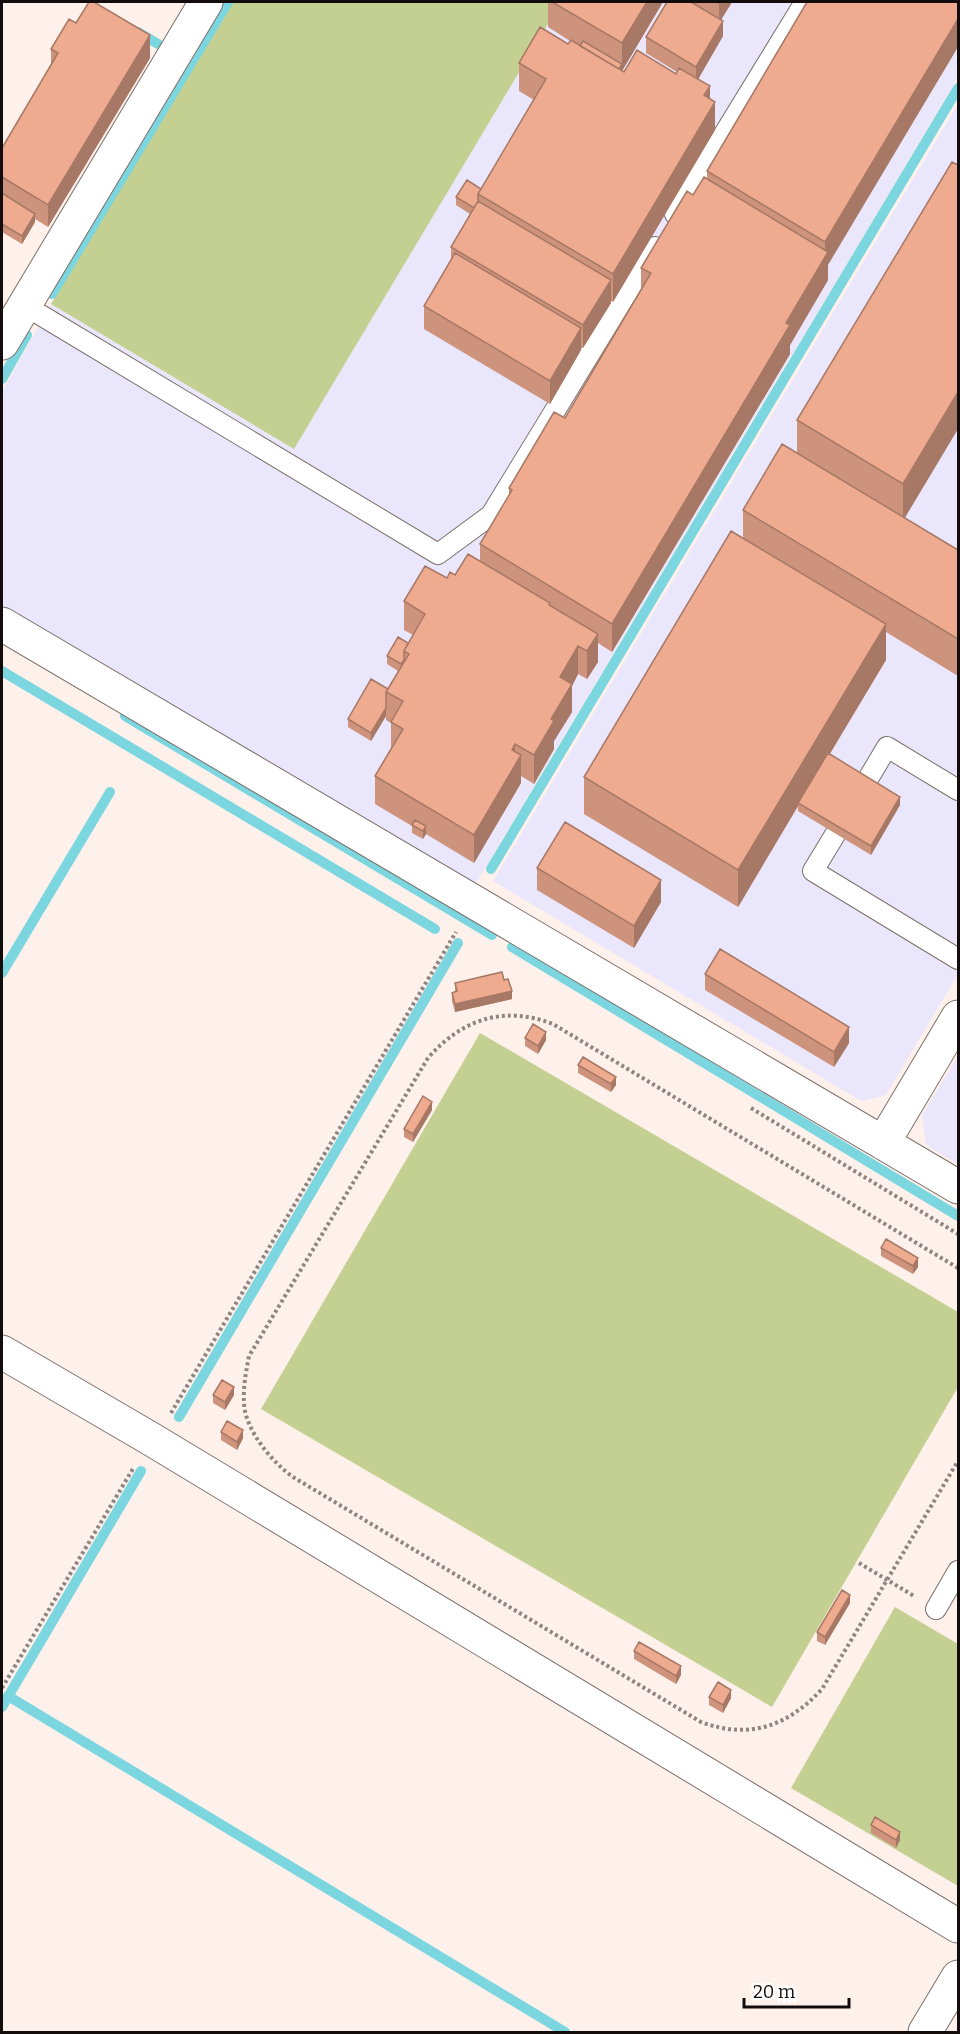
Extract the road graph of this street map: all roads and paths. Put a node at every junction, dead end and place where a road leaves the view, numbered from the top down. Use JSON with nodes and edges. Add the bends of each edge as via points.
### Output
{"nodes":[{"id":1,"x":206,"y":2,"type":"edge"},
{"id":2,"x":805,"y":2,"type":"edge"},
{"id":3,"x":13,"y":298,"type":"edge"},
{"id":4,"x":2,"y":343,"type":"edge"},
{"id":5,"x":2,"y":624,"type":"edge"},
{"id":6,"x":865,"y":784,"type":"edge"},
{"id":7,"x":958,"y":790,"type":"edge"},
{"id":8,"x":836,"y":833,"type":"edge"},
{"id":9,"x":456,"y":931,"type":"dead end"},
{"id":10,"x":958,"y":959,"type":"edge"},
{"id":11,"x":958,"y":1017,"type":"edge"},
{"id":12,"x":884,"y":1143,"type":"junction"},
{"id":13,"x":958,"y":1187,"type":"edge"},
{"id":14,"x":958,"y":1268,"type":"edge"},
{"id":15,"x":2,"y":1352,"type":"edge"},
{"id":16,"x":152,"y":1440,"type":"junction"},
{"id":17,"x":958,"y":1461,"type":"edge"},
{"id":18,"x":859,"y":1563,"type":"dead end"},
{"id":19,"x":958,"y":1571,"type":"edge"},
{"id":20,"x":887,"y":1581,"type":"junction"},
{"id":21,"x":936,"y":1609,"type":"joint"},
{"id":22,"x":2,"y":1688,"type":"edge"},
{"id":23,"x":958,"y":1926,"type":"edge"},
{"id":24,"x":958,"y":1977,"type":"edge"},
{"id":25,"x":925,"y":2032,"type":"edge"}],
"edges":[{"from":1,"to":3,"type":"street"},
{"from":2,"to":3,"type":"lane","via":[[491,515],[438,554]]},
{"from":3,"to":4,"type":"street"},
{"from":5,"to":12,"type":"street"},
{"from":6,"to":7,"type":"lane","via":[[887,747]]},
{"from":8,"to":10,"type":"lane","via":[[813,871]]},
{"from":9,"to":16,"type":"path"},
{"from":11,"to":12,"type":"street"},
{"from":12,"to":13,"type":"street"},
{"from":14,"to":20,"type":"path","via":[[553,1024],[537,1018],[503,1016],[473,1023],[453,1034],[428,1058],[249,1356],[244,1406],[252,1429],[279,1467],[701,1722],[717,1728],[774,1725],[807,1705],[822,1689]]},
{"from":15,"to":16,"type":"street"},
{"from":16,"to":22,"type":"path"},
{"from":16,"to":23,"type":"street"},
{"from":17,"to":20,"type":"path"},
{"from":18,"to":20,"type":"path"},
{"from":19,"to":21,"type":"lane"},
{"from":20,"to":21,"type":"path"},
{"from":24,"to":25,"type":"street"}]}
